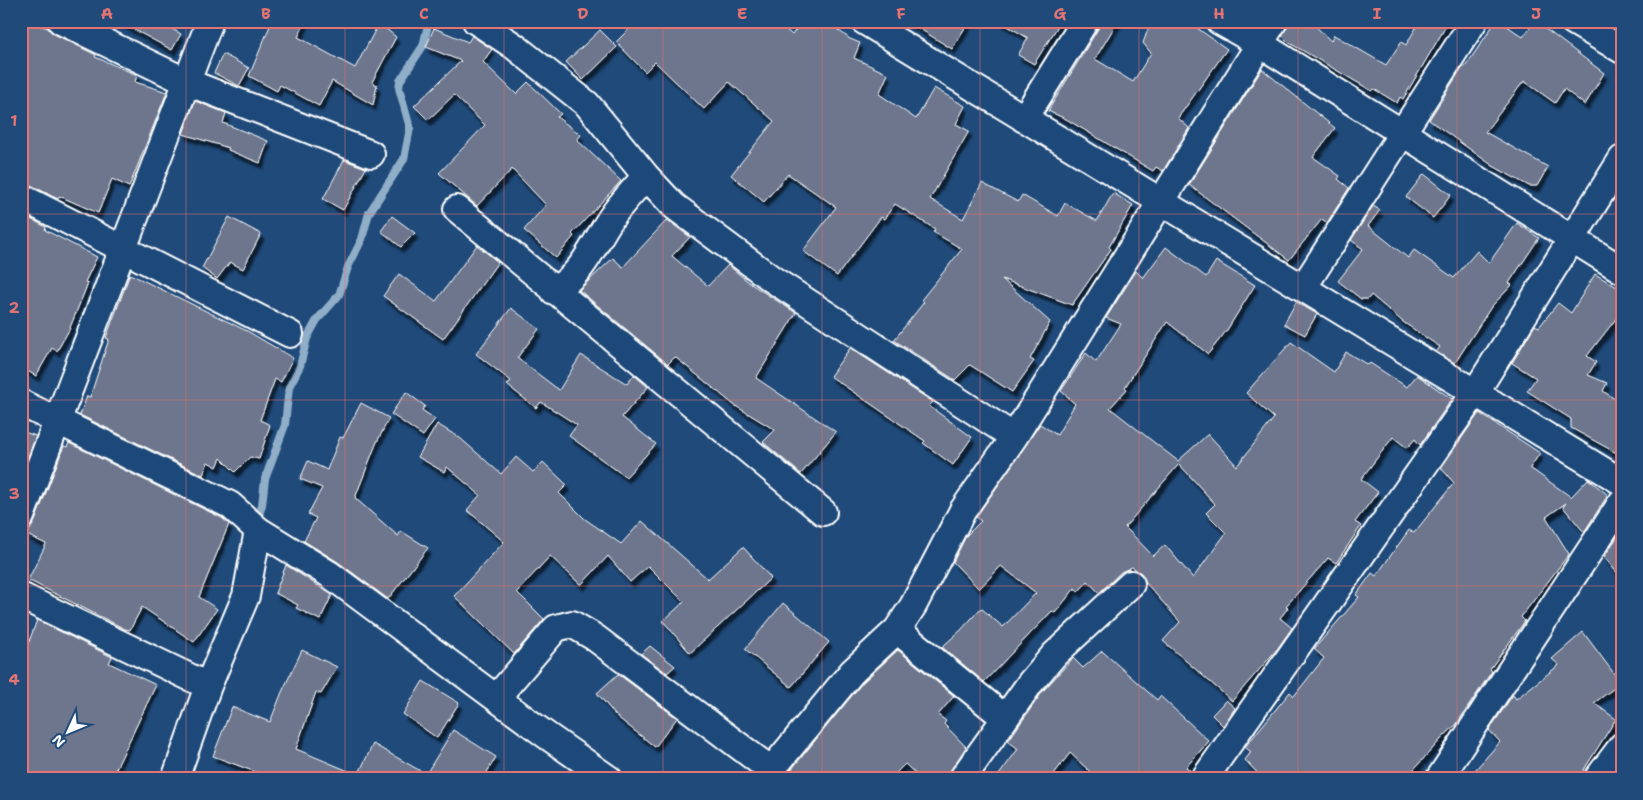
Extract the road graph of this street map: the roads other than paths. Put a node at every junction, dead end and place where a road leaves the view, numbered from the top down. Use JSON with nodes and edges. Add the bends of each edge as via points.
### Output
{"nodes":[{"id":1,"x":61,"y":21,"type":"edge"},
{"id":2,"x":210,"y":21,"type":"edge"},
{"id":3,"x":476,"y":21,"type":"edge"},
{"id":4,"x":864,"y":21,"type":"edge"},
{"id":5,"x":1084,"y":21,"type":"edge"},
{"id":6,"x":1219,"y":21,"type":"edge"},
{"id":7,"x":1274,"y":21,"type":"edge"},
{"id":8,"x":1474,"y":21,"type":"edge"},
{"id":9,"x":1573,"y":21,"type":"edge"},
{"id":10,"x":1260,"y":44,"type":"junction"},
{"id":11,"x":1622,"y":50,"type":"edge"},
{"id":12,"x":187,"y":82,"type":"junction"},
{"id":13,"x":1024,"y":119,"type":"junction"},
{"id":14,"x":1402,"y":133,"type":"junction"},
{"id":15,"x":371,"y":154,"type":"dead end"},
{"id":16,"x":1622,"y":159,"type":"edge"},
{"id":17,"x":646,"y":176,"type":"junction"},
{"id":18,"x":21,"y":196,"type":"edge"},
{"id":19,"x":1161,"y":202,"type":"junction"},
{"id":20,"x":457,"y":210,"type":"dead end"},
{"id":21,"x":1572,"y":238,"type":"junction"},
{"id":22,"x":122,"y":248,"type":"junction"},
{"id":23,"x":1622,"y":270,"type":"edge"},
{"id":24,"x":1303,"y":288,"type":"junction"},
{"id":25,"x":554,"y":291,"type":"junction"},
{"id":26,"x":290,"y":334,"type":"dead end"},
{"id":27,"x":1475,"y":393,"type":"junction"},
{"id":28,"x":21,"y":403,"type":"edge"},
{"id":29,"x":57,"y":422,"type":"junction"},
{"id":30,"x":1014,"y":437,"type":"junction"},
{"id":31,"x":1622,"y":482,"type":"edge"},
{"id":32,"x":1622,"y":502,"type":"edge"},
{"id":33,"x":823,"y":512,"type":"dead end"},
{"id":34,"x":21,"y":516,"type":"edge"},
{"id":35,"x":258,"y":530,"type":"junction"},
{"id":36,"x":1131,"y":584,"type":"dead end"},
{"id":37,"x":21,"y":596,"type":"edge"},
{"id":38,"x":897,"y":630,"type":"junction"},
{"id":39,"x":208,"y":686,"type":"junction"},
{"id":40,"x":497,"y":697,"type":"junction"},
{"id":41,"x":1005,"y":718,"type":"junction"},
{"id":42,"x":1622,"y":746,"type":"edge"},
{"id":43,"x":767,"y":774,"type":"edge"},
{"id":44,"x":175,"y":779,"type":"edge"},
{"id":45,"x":609,"y":779,"type":"edge"},
{"id":46,"x":962,"y":779,"type":"edge"},
{"id":47,"x":1204,"y":779,"type":"edge"},
{"id":48,"x":1439,"y":779,"type":"edge"},
{"id":49,"x":1597,"y":779,"type":"edge"}],
"edges":[{"from":1,"to":12,"type":"street"},
{"from":2,"to":12,"type":"street"},
{"from":3,"to":17,"type":"street","via":[[514,46],[587,104]]},
{"from":4,"to":13,"type":"street"},
{"from":5,"to":13,"type":"street"},
{"from":6,"to":10,"type":"street"},
{"from":7,"to":10,"type":"street"},
{"from":8,"to":14,"type":"street"},
{"from":9,"to":11,"type":"street"},
{"from":10,"to":14,"type":"street"},
{"from":10,"to":19,"type":"street"},
{"from":12,"to":15,"type":"street"},
{"from":12,"to":22,"type":"street"},
{"from":13,"to":19,"type":"street"},
{"from":14,"to":21,"type":"street"},
{"from":14,"to":24,"type":"street"},
{"from":16,"to":21,"type":"street"},
{"from":17,"to":25,"type":"street","via":[[611,218],[572,279]]},
{"from":17,"to":30,"type":"street","via":[[674,206],[772,279]]},
{"from":18,"to":22,"type":"street"},
{"from":19,"to":24,"type":"street"},
{"from":19,"to":30,"type":"street"},
{"from":20,"to":25,"type":"street"},
{"from":21,"to":23,"type":"street"},
{"from":21,"to":27,"type":"street"},
{"from":22,"to":26,"type":"street"},
{"from":22,"to":29,"type":"street"},
{"from":24,"to":27,"type":"street"},
{"from":25,"to":33,"type":"street"},
{"from":27,"to":31,"type":"street"},
{"from":27,"to":47,"type":"street"},
{"from":28,"to":29,"type":"street"},
{"from":29,"to":34,"type":"street"},
{"from":29,"to":35,"type":"street","via":[[230,505]]},
{"from":30,"to":38,"type":"street","via":[[963,510]]},
{"from":32,"to":48,"type":"street"},
{"from":35,"to":39,"type":"street","via":[[246,596]]},
{"from":35,"to":40,"type":"street","via":[[329,574]]},
{"from":36,"to":41,"type":"street","via":[[1055,654]]},
{"from":37,"to":39,"type":"street"},
{"from":38,"to":41,"type":"street"},
{"from":38,"to":43,"type":"street","via":[[852,672]]},
{"from":39,"to":44,"type":"street"},
{"from":40,"to":43,"type":"street","via":[[556,628],[572,624],[594,637]]},
{"from":40,"to":45,"type":"street"},
{"from":41,"to":46,"type":"street"},
{"from":42,"to":49,"type":"street"}]}
